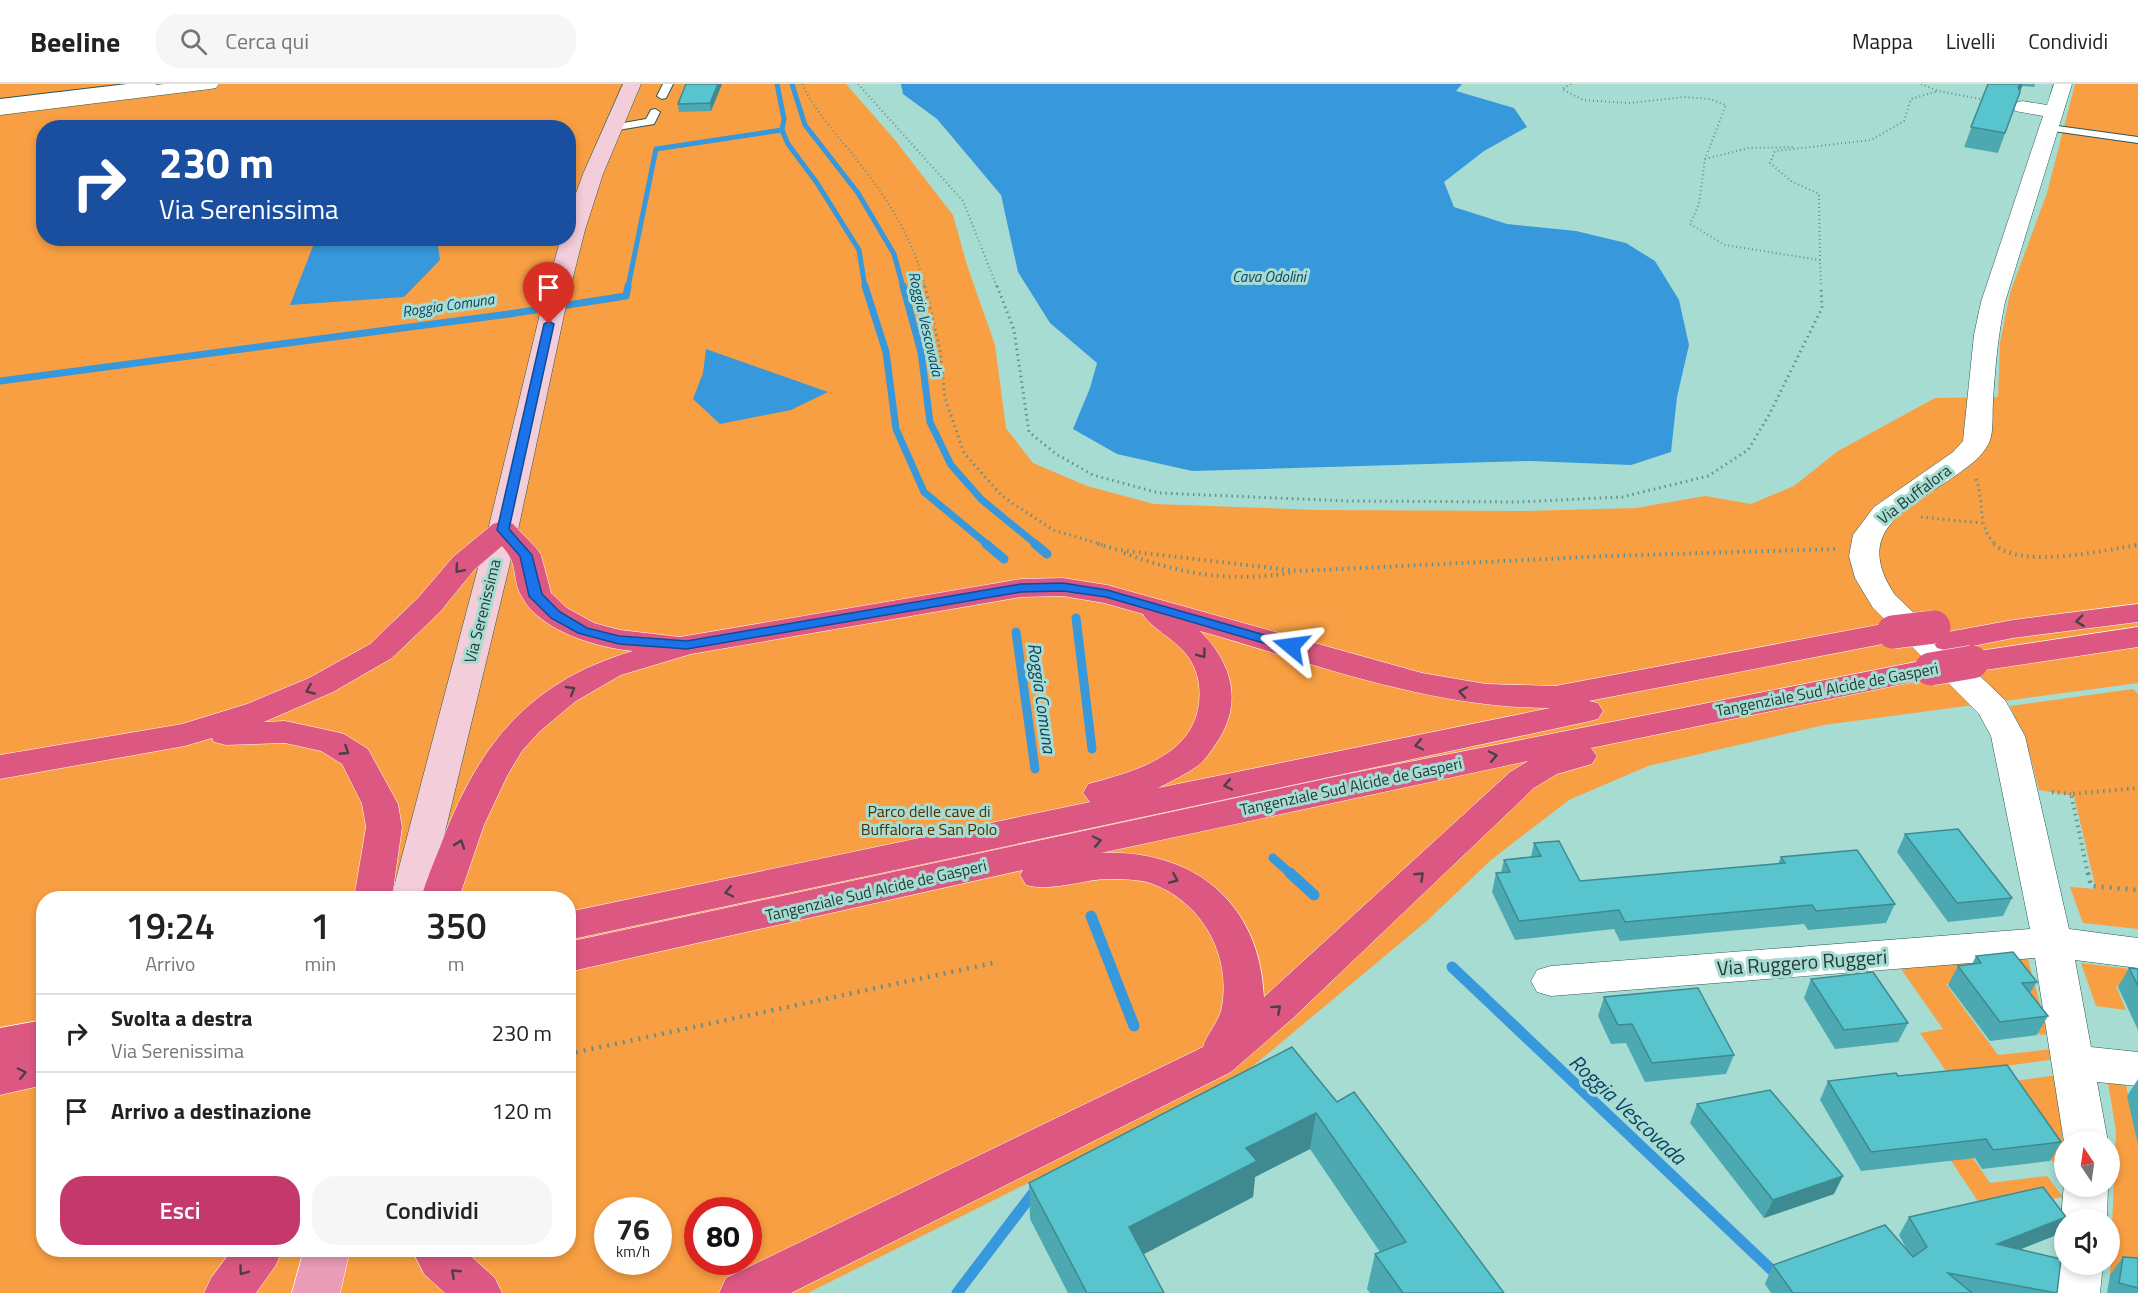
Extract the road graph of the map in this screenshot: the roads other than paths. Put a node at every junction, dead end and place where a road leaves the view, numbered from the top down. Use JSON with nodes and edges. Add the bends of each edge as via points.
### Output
{"nodes":[{"id":1,"x":152,"y":84,"type":"edge"},
{"id":2,"x":210,"y":84,"type":"edge"},
{"id":3,"x":668,"y":84,"type":"edge"},
{"id":4,"x":680,"y":84,"type":"edge"},
{"id":5,"x":627,"y":87,"type":"edge"},
{"id":6,"x":662,"y":96,"type":"dead end"},
{"id":7,"x":674,"y":96,"type":"dead end"},
{"id":8,"x":0,"y":102,"type":"edge"},
{"id":9,"x":2022,"y":107,"type":"edge"},
{"id":10,"x":2056,"y":108,"type":"edge"},
{"id":11,"x":0,"y":109,"type":"edge"},
{"id":12,"x":667,"y":112,"type":"dead end"},
{"id":13,"x":612,"y":128,"type":"junction"},
{"id":14,"x":2138,"y":140,"type":"edge"},
{"id":15,"x":576,"y":228,"type":"edge"},
{"id":16,"x":570,"y":246,"type":"edge"},
{"id":17,"x":503,"y":530,"type":"junction"},
{"id":18,"x":1142,"y":604,"type":"junction"},
{"id":19,"x":2138,"y":613,"type":"edge"},
{"id":20,"x":2138,"y":637,"type":"edge"},
{"id":21,"x":1923,"y":643,"type":"junction"},
{"id":22,"x":687,"y":645,"type":"junction"},
{"id":23,"x":1862,"y":681,"type":"junction"},
{"id":24,"x":185,"y":735,"type":"junction"},
{"id":25,"x":0,"y":768,"type":"edge"},
{"id":26,"x":774,"y":882,"type":"junction"},
{"id":27,"x":374,"y":891,"type":"edge"},
{"id":28,"x":412,"y":891,"type":"edge"},
{"id":29,"x":442,"y":891,"type":"edge"},
{"id":30,"x":576,"y":924,"type":"edge"},
{"id":31,"x":2052,"y":942,"type":"junction"},
{"id":32,"x":2138,"y":953,"type":"edge"},
{"id":33,"x":585,"y":954,"type":"edge"},
{"id":34,"x":1551,"y":981,"type":"dead end"},
{"id":35,"x":36,"y":1038,"type":"edge"},
{"id":36,"x":0,"y":1045,"type":"edge"},
{"id":37,"x":1216,"y":1060,"type":"junction"},
{"id":38,"x":2074,"y":1062,"type":"junction"},
{"id":39,"x":2138,"y":1069,"type":"edge"},
{"id":40,"x":36,"y":1070,"type":"edge"},
{"id":41,"x":0,"y":1078,"type":"edge"},
{"id":42,"x":2084,"y":1131,"type":"edge"},
{"id":43,"x":254,"y":1257,"type":"edge"},
{"id":44,"x":325,"y":1257,"type":"edge"},
{"id":45,"x":439,"y":1257,"type":"edge"},
{"id":46,"x":2078,"y":1275,"type":"edge"},
{"id":47,"x":228,"y":1293,"type":"edge"},
{"id":48,"x":316,"y":1293,"type":"edge"},
{"id":49,"x":478,"y":1293,"type":"edge"},
{"id":50,"x":743,"y":1293,"type":"edge"},
{"id":51,"x":2076,"y":1293,"type":"edge"}],
"edges":[{"from":1,"to":8,"type":"lane"},
{"from":2,"to":11,"type":"street"},
{"from":3,"to":6,"type":"lane"},
{"from":4,"to":7,"type":"lane"},
{"from":5,"to":13,"type":"main road","name":"Via Serenissima"},
{"from":9,"to":10,"type":"street"},
{"from":10,"to":14,"type":"lane"},
{"from":10,"to":31,"type":"street","name":"Via Buffalora","via":[[1993,302],[1986,334],[1976,442],[1963,458],[1873,523],[1863,549],[1871,583],[1884,601],[1993,708],[2002,722]]},
{"from":12,"to":13,"type":"lane","via":[[664,119],[653,117]]},
{"from":13,"to":15,"type":"main road","name":"Via Serenissima"},
{"from":16,"to":17,"type":"main road","name":"Via Serenissima"},
{"from":17,"to":22,"type":"highway","via":[[526,555],[536,596],[556,615],[583,630],[619,640]]},
{"from":17,"to":24,"type":"highway","one_way":true,"via":[[464,563],[429,605],[381,651],[321,685],[259,712]]},
{"from":17,"to":28,"type":"main road","name":"Via Serenissima"},
{"from":21,"to":18,"type":"highway","one_way":true,"via":[[1555,696],[1509,698],[1419,683]]},
{"from":18,"to":22,"type":"highway","via":[[1063,587],[1021,588]]},
{"from":18,"to":26,"type":"highway","one_way":true,"via":[[1185,633],[1206,658],[1217,682],[1216,714],[1188,756],[1161,772],[1112,790],[881,838]]},
{"from":19,"to":21,"type":"highway","one_way":true},
{"from":20,"to":21,"type":"highway","name":"Tangenziale Sud Alcide de Gasperi","bridge":true,"via":[[1972,663]]},
{"from":21,"to":23,"type":"highway","name":"Tangenziale Sud Alcide de Gasperi"},
{"from":21,"to":26,"type":"highway","name":"Tangenziale Sud Alcide de Gasperi","one_way":true},
{"from":29,"to":22,"type":"highway","one_way":true,"via":[[489,776],[526,724],[564,694],[610,668]]},
{"from":33,"to":23,"type":"highway","name":"Tangenziale Sud Alcide de Gasperi","one_way":true,"via":[[1348,786]]},
{"from":37,"to":23,"type":"highway","one_way":true,"via":[[1278,1008],[1522,780],[1545,766],[1780,714]]},
{"from":24,"to":25,"type":"highway"},
{"from":24,"to":27,"type":"highway","one_way":true,"via":[[285,732],[332,742],[356,757],[381,804],[384,827]]},
{"from":26,"to":30,"type":"highway","name":"Tangenziale Sud Alcide de Gasperi","one_way":true},
{"from":31,"to":32,"type":"street"},
{"from":31,"to":34,"type":"street","name":"Via Ruggero Ruggeri"},
{"from":31,"to":38,"type":"street"},
{"from":33,"to":37,"type":"highway","one_way":true,"via":[[736,941],[1055,871],[1108,864],[1150,870],[1179,880],[1200,894],[1223,920],[1237,945],[1244,971],[1242,1009]]},
{"from":35,"to":36,"type":"highway"},
{"from":37,"to":50,"type":"highway"},
{"from":38,"to":39,"type":"street"},
{"from":38,"to":42,"type":"street"},
{"from":41,"to":40,"type":"highway","one_way":true},
{"from":43,"to":47,"type":"highway","one_way":true},
{"from":44,"to":48,"type":"main road"},
{"from":49,"to":45,"type":"highway","one_way":true},
{"from":46,"to":51,"type":"street"}]}
